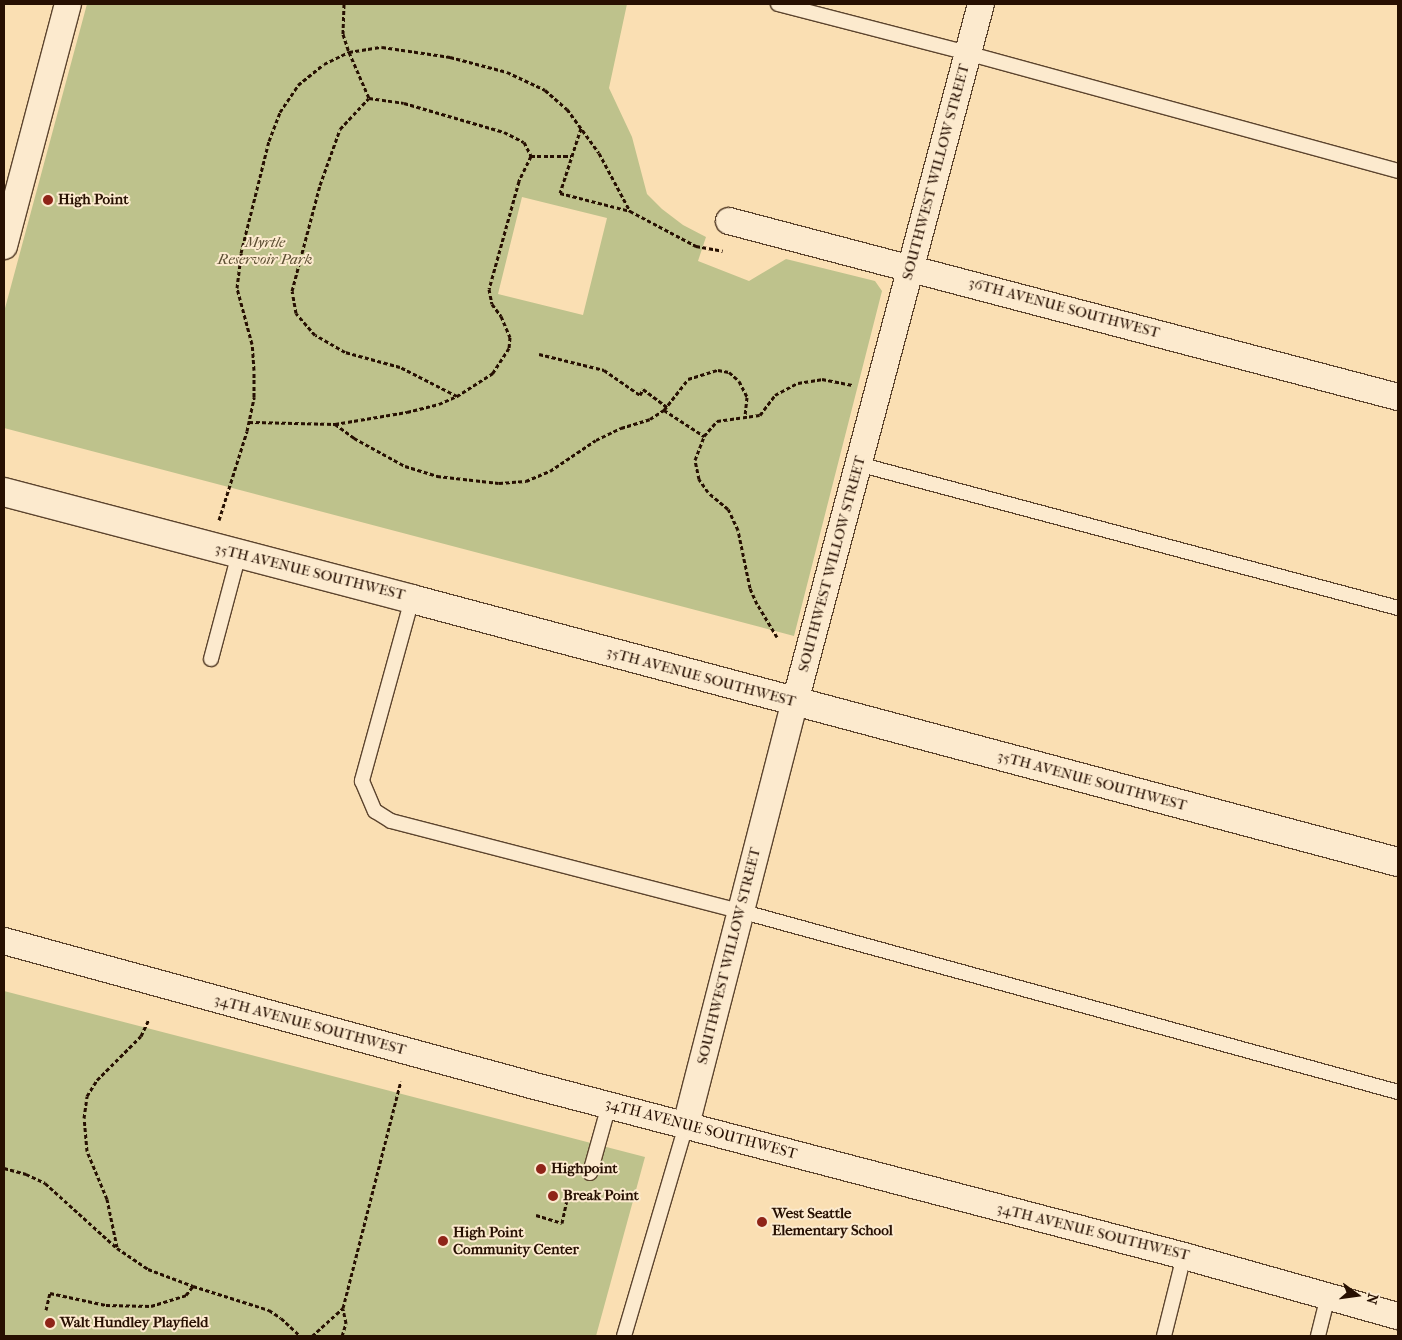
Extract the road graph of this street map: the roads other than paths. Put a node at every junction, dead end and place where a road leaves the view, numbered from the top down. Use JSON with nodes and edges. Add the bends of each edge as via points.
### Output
{"nodes":[{"id":1,"x":68,"y":4,"type":"edge"},
{"id":2,"x":778,"y":4,"type":"edge"},
{"id":3,"x":980,"y":4,"type":"edge"},
{"id":4,"x":967,"y":53,"type":"junction"},
{"id":5,"x":1398,"y":171,"type":"edge"},
{"id":6,"x":11,"y":191,"type":"edge"},
{"id":7,"x":729,"y":221,"type":"dead end"},
{"id":8,"x":4,"y":246,"type":"edge"},
{"id":9,"x":911,"y":267,"type":"junction"},
{"id":10,"x":1398,"y":397,"type":"edge"},
{"id":11,"x":858,"y":464,"type":"junction"},
{"id":12,"x":4,"y":492,"type":"edge"},
{"id":13,"x":239,"y":554,"type":"junction"},
{"id":14,"x":412,"y":598,"type":"junction"},
{"id":15,"x":1398,"y":608,"type":"edge"},
{"id":16,"x":211,"y":659,"type":"dead end"},
{"id":17,"x":794,"y":702,"type":"junction"},
{"id":18,"x":1398,"y":862,"type":"edge"},
{"id":19,"x":740,"y":911,"type":"junction"},
{"id":20,"x":4,"y":941,"type":"edge"},
{"id":21,"x":1398,"y":1092,"type":"edge"},
{"id":22,"x":609,"y":1105,"type":"junction"},
{"id":23,"x":686,"y":1125,"type":"junction"},
{"id":24,"x":590,"y":1173,"type":"dead end"},
{"id":25,"x":1184,"y":1256,"type":"junction"},
{"id":26,"x":1328,"y":1296,"type":"junction"},
{"id":27,"x":1398,"y":1316,"type":"edge"},
{"id":28,"x":624,"y":1336,"type":"edge"},
{"id":29,"x":1164,"y":1336,"type":"edge"},
{"id":30,"x":1318,"y":1336,"type":"edge"}],
"edges":[{"from":1,"to":6,"type":"street"},
{"from":2,"to":4,"type":"lane"},
{"from":3,"to":4,"type":"street","name":"SOUTHWEST WILLOW STREET"},
{"from":4,"to":5,"type":"lane"},
{"from":4,"to":9,"type":"street","name":"SOUTHWEST WILLOW STREET"},
{"from":6,"to":8,"type":"street"},
{"from":7,"to":9,"type":"street","name":"36TH AVENUE SOUTHWEST"},
{"from":9,"to":10,"type":"street","name":"36TH AVENUE SOUTHWEST"},
{"from":9,"to":11,"type":"street","name":"SOUTHWEST WILLOW STREET"},
{"from":11,"to":15,"type":"lane"},
{"from":11,"to":17,"type":"street","name":"SOUTHWEST WILLOW STREET"},
{"from":12,"to":13,"type":"main road","name":"35TH AVENUE SOUTHWEST"},
{"from":13,"to":14,"type":"main road","name":"35TH AVENUE SOUTHWEST"},
{"from":13,"to":16,"type":"lane"},
{"from":14,"to":17,"type":"main road","name":"35TH AVENUE SOUTHWEST"},
{"from":14,"to":19,"type":"lane","via":[[362,781],[375,811],[391,821]]},
{"from":17,"to":18,"type":"main road","name":"35TH AVENUE SOUTHWEST"},
{"from":17,"to":19,"type":"street","name":"SOUTHWEST WILLOW STREET"},
{"from":19,"to":21,"type":"lane"},
{"from":19,"to":23,"type":"street","name":"SOUTHWEST WILLOW STREET"},
{"from":20,"to":22,"type":"street","name":"34TH AVENUE SOUTHWEST"},
{"from":22,"to":23,"type":"street","name":"34TH AVENUE SOUTHWEST"},
{"from":22,"to":24,"type":"lane"},
{"from":23,"to":25,"type":"street","name":"34TH AVENUE SOUTHWEST"},
{"from":23,"to":28,"type":"lane"},
{"from":25,"to":26,"type":"street","name":"34TH AVENUE SOUTHWEST"},
{"from":25,"to":29,"type":"lane"},
{"from":26,"to":27,"type":"street","name":"34TH AVENUE SOUTHWEST"},
{"from":26,"to":30,"type":"lane"}]}
